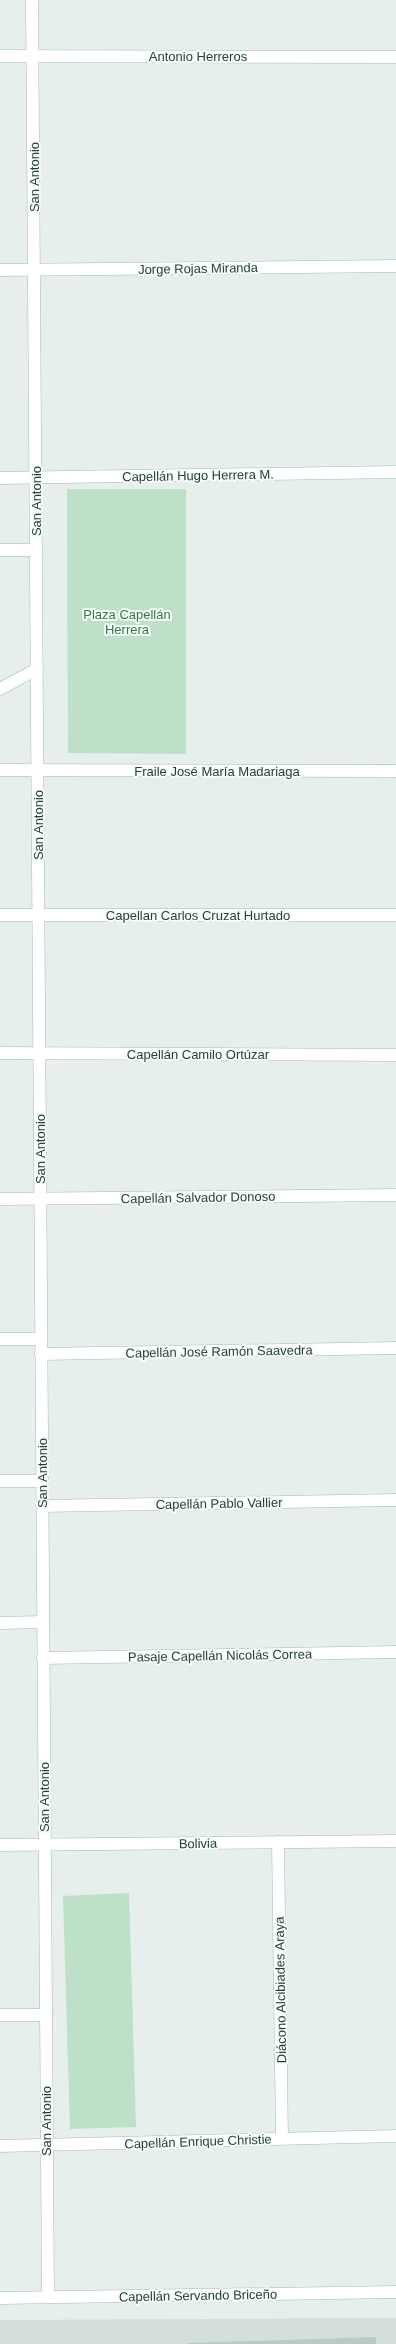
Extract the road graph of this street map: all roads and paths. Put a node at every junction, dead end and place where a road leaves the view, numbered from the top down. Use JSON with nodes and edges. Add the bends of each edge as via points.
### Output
{"nodes":[{"id":1,"x":32,"y":0,"type":"edge"},
{"id":2,"x":0,"y":56,"type":"edge"},
{"id":3,"x":33,"y":56,"type":"junction"},
{"id":4,"x":396,"y":57,"type":"edge"},
{"id":5,"x":396,"y":266,"type":"edge"},
{"id":6,"x":34,"y":269,"type":"junction"},
{"id":7,"x":0,"y":270,"type":"edge"},
{"id":8,"x":396,"y":472,"type":"edge"},
{"id":9,"x":35,"y":477,"type":"junction"},
{"id":10,"x":0,"y":478,"type":"edge"},
{"id":11,"x":0,"y":550,"type":"edge"},
{"id":12,"x":36,"y":550,"type":"junction"},
{"id":13,"x":37,"y":669,"type":"junction"},
{"id":14,"x":0,"y":689,"type":"edge"},
{"id":15,"x":0,"y":770,"type":"edge"},
{"id":16,"x":38,"y":770,"type":"junction"},
{"id":17,"x":396,"y":772,"type":"edge"},
{"id":18,"x":0,"y":915,"type":"edge"},
{"id":19,"x":39,"y":915,"type":"junction"},
{"id":20,"x":396,"y":915,"type":"edge"},
{"id":21,"x":0,"y":1053,"type":"edge"},
{"id":22,"x":40,"y":1053,"type":"junction"},
{"id":23,"x":396,"y":1055,"type":"edge"},
{"id":24,"x":396,"y":1195,"type":"edge"},
{"id":25,"x":0,"y":1198,"type":"edge"},
{"id":26,"x":40,"y":1199,"type":"junction"},
{"id":27,"x":41,"y":1338,"type":"junction"},
{"id":28,"x":0,"y":1339,"type":"edge"},
{"id":29,"x":396,"y":1348,"type":"edge"},
{"id":30,"x":41,"y":1354,"type":"junction"},
{"id":31,"x":0,"y":1481,"type":"edge"},
{"id":32,"x":42,"y":1481,"type":"junction"},
{"id":33,"x":396,"y":1500,"type":"edge"},
{"id":34,"x":42,"y":1506,"type":"junction"},
{"id":35,"x":43,"y":1622,"type":"junction"},
{"id":36,"x":0,"y":1623,"type":"edge"},
{"id":37,"x":396,"y":1652,"type":"edge"},
{"id":38,"x":43,"y":1658,"type":"junction"},
{"id":39,"x":396,"y":1841,"type":"edge"},
{"id":40,"x":278,"y":1842,"type":"junction"},
{"id":41,"x":0,"y":1845,"type":"edge"},
{"id":42,"x":44,"y":1845,"type":"junction"},
{"id":43,"x":0,"y":2015,"type":"edge"},
{"id":44,"x":46,"y":2015,"type":"junction"},
{"id":45,"x":396,"y":2136,"type":"edge"},
{"id":46,"x":282,"y":2138,"type":"junction"},
{"id":47,"x":0,"y":2146,"type":"edge"},
{"id":48,"x":46,"y":2146,"type":"junction"},
{"id":49,"x":396,"y":2292,"type":"edge"},
{"id":50,"x":48,"y":2297,"type":"junction"},
{"id":51,"x":0,"y":2298,"type":"edge"}],
"edges":[{"from":1,"to":3,"type":"street","name":"San Antonio"},
{"from":2,"to":3,"type":"street","name":"Antonio Herreros"},
{"from":3,"to":4,"type":"street","name":"Antonio Herreros"},
{"from":3,"to":6,"type":"street","name":"San Antonio"},
{"from":5,"to":6,"type":"street","name":"Jorge Rojas Miranda"},
{"from":6,"to":7,"type":"street","name":"Jorge Rojas Miranda"},
{"from":6,"to":9,"type":"street","name":"San Antonio"},
{"from":8,"to":9,"type":"street","name":"Capellán Hugo Herrera M."},
{"from":9,"to":10,"type":"street","name":"Capellán Hugo Herrera M."},
{"from":9,"to":12,"type":"street","name":"San Antonio"},
{"from":11,"to":12,"type":"street"},
{"from":12,"to":13,"type":"street","name":"San Antonio"},
{"from":13,"to":14,"type":"street"},
{"from":13,"to":16,"type":"street","name":"San Antonio"},
{"from":15,"to":16,"type":"street","name":"Fraile José María Madariaga"},
{"from":16,"to":17,"type":"street","name":"Fraile José María Madariaga"},
{"from":16,"to":19,"type":"street","name":"San Antonio"},
{"from":18,"to":19,"type":"street","name":"Capellan Carlos Cruzat Hurtado"},
{"from":19,"to":20,"type":"street","name":"Capellan Carlos Cruzat Hurtado"},
{"from":19,"to":22,"type":"street","name":"San Antonio"},
{"from":21,"to":22,"type":"street","name":"Capellán Camilo Ortúzar"},
{"from":22,"to":23,"type":"street","name":"Capellán Camilo Ortúzar"},
{"from":22,"to":26,"type":"street","name":"San Antonio"},
{"from":24,"to":26,"type":"street","name":"Capellán Salvador Donoso"},
{"from":25,"to":26,"type":"street","name":"Capellán Salvador Donoso"},
{"from":26,"to":27,"type":"street","name":"San Antonio"},
{"from":27,"to":28,"type":"street"},
{"from":27,"to":30,"type":"street","name":"San Antonio"},
{"from":29,"to":30,"type":"street","name":"Capellán José Ramón Saavedra"},
{"from":30,"to":32,"type":"street","name":"San Antonio"},
{"from":31,"to":32,"type":"street"},
{"from":32,"to":34,"type":"street","name":"San Antonio"},
{"from":33,"to":34,"type":"street","name":"Capellán Pablo Vallier"},
{"from":34,"to":35,"type":"street","name":"San Antonio"},
{"from":35,"to":36,"type":"street"},
{"from":35,"to":38,"type":"street","name":"San Antonio"},
{"from":37,"to":38,"type":"street","name":"Pasaje Capellán Nicolás Correa"},
{"from":38,"to":42,"type":"street","name":"San Antonio"},
{"from":39,"to":40,"type":"street","name":"Bolivia"},
{"from":40,"to":42,"type":"street","name":"Bolivia"},
{"from":40,"to":46,"type":"street","name":"Diácono Alcibiades Araya"},
{"from":41,"to":42,"type":"street","name":"Bolivia"},
{"from":42,"to":44,"type":"street","name":"San Antonio"},
{"from":43,"to":44,"type":"street"},
{"from":44,"to":48,"type":"street","name":"San Antonio"},
{"from":45,"to":46,"type":"street","name":"Capellán Enrique Christie"},
{"from":46,"to":48,"type":"street","name":"Capellán Enrique Christie"},
{"from":47,"to":48,"type":"street","name":"Capellán Enrique Christie"},
{"from":48,"to":50,"type":"street","name":"San Antonio"},
{"from":49,"to":50,"type":"street","name":"Capellán Servando Briceño"},
{"from":50,"to":51,"type":"street","name":"Capellán Servando Briceño"}]}
